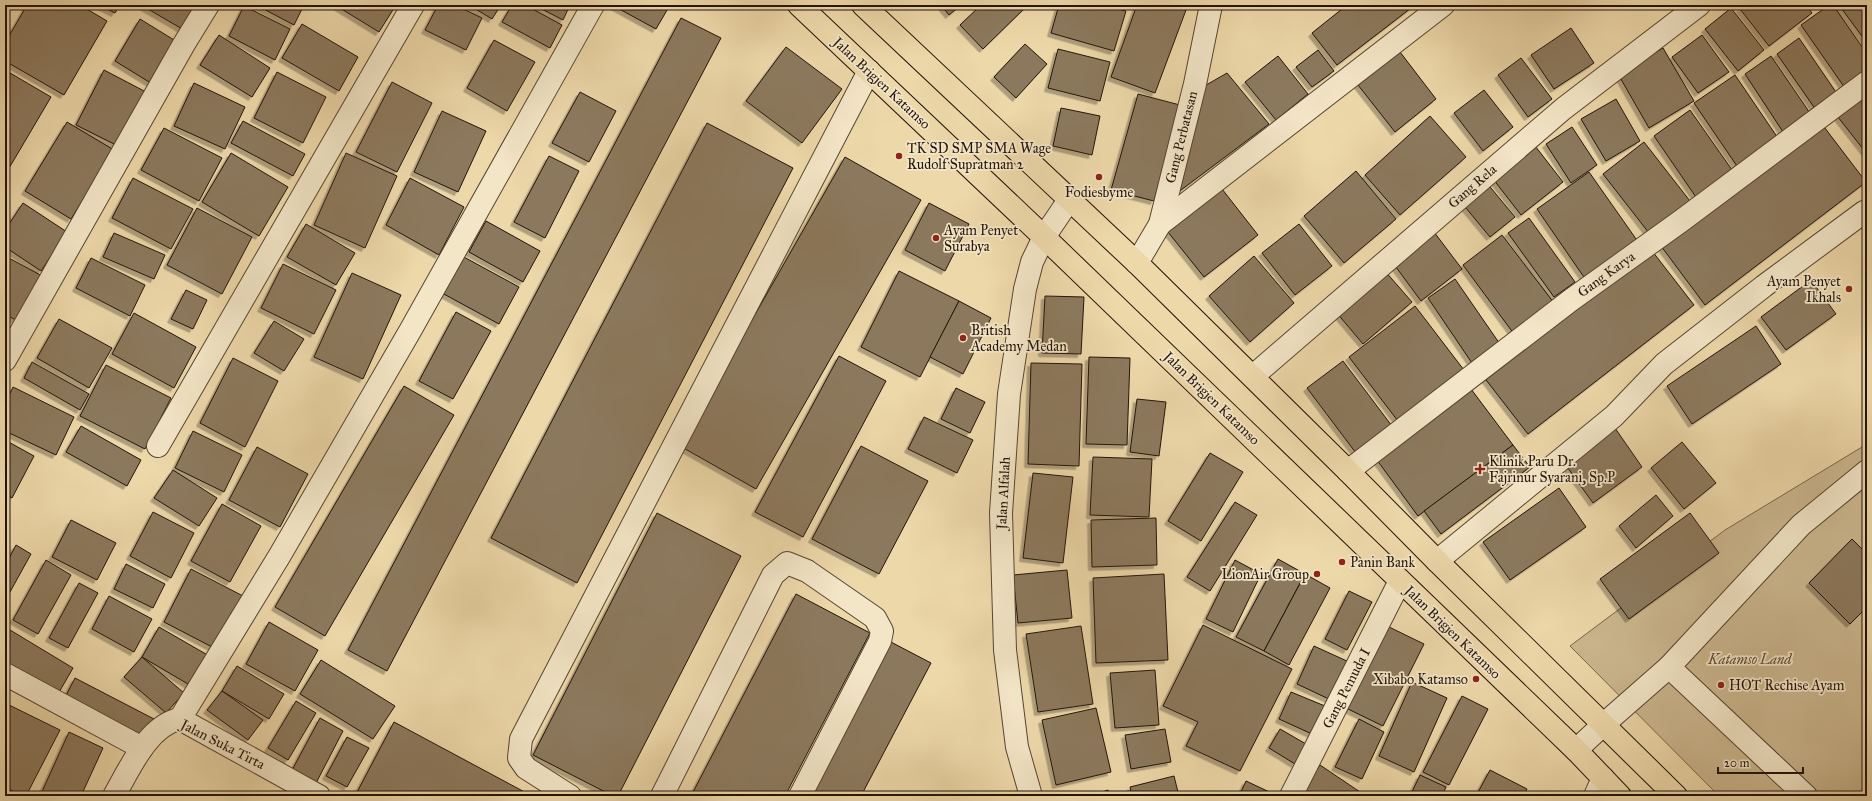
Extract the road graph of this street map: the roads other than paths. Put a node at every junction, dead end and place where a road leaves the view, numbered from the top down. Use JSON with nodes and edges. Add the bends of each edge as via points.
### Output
{"nodes":[{"id":1,"x":208,"y":5,"type":"edge"},
{"id":2,"x":413,"y":5,"type":"edge"},
{"id":3,"x":593,"y":5,"type":"edge"},
{"id":4,"x":799,"y":5,"type":"edge"},
{"id":5,"x":863,"y":5,"type":"edge"},
{"id":6,"x":1211,"y":5,"type":"edge"},
{"id":7,"x":1442,"y":5,"type":"edge"},
{"id":8,"x":1699,"y":5,"type":"edge"},
{"id":9,"x":869,"y":71,"type":"junction"},
{"id":10,"x":1867,"y":82,"type":"edge"},
{"id":11,"x":1069,"y":200,"type":"junction"},
{"id":12,"x":1864,"y":212,"type":"dead end"},
{"id":13,"x":1160,"y":224,"type":"junction"},
{"id":14,"x":1044,"y":237,"type":"junction"},
{"id":15,"x":1137,"y":263,"type":"junction"},
{"id":16,"x":5,"y":360,"type":"edge"},
{"id":17,"x":1252,"y":376,"type":"junction"},
{"id":18,"x":158,"y":446,"type":"dead end"},
{"id":19,"x":1348,"y":471,"type":"junction"},
{"id":20,"x":1867,"y":471,"type":"edge"},
{"id":21,"x":1437,"y":561,"type":"junction"},
{"id":22,"x":1400,"y":581,"type":"junction"},
{"id":23,"x":1669,"y":667,"type":"junction"},
{"id":24,"x":5,"y":674,"type":"edge"},
{"id":25,"x":180,"y":719,"type":"junction"},
{"id":26,"x":1604,"y":724,"type":"junction"},
{"id":27,"x":142,"y":748,"type":"junction"},
{"id":28,"x":1576,"y":750,"type":"junction"},
{"id":29,"x":1599,"y":787,"type":"edge"},
{"id":30,"x":114,"y":796,"type":"edge"},
{"id":31,"x":319,"y":796,"type":"edge"},
{"id":32,"x":570,"y":796,"type":"edge"},
{"id":33,"x":662,"y":796,"type":"edge"},
{"id":34,"x":800,"y":796,"type":"edge"},
{"id":35,"x":1031,"y":796,"type":"edge"},
{"id":36,"x":1291,"y":796,"type":"edge"},
{"id":37,"x":1620,"y":796,"type":"edge"},
{"id":38,"x":1676,"y":796,"type":"edge"},
{"id":39,"x":1806,"y":796,"type":"edge"}],
"edges":[{"from":1,"to":16,"type":"street"},
{"from":2,"to":18,"type":"street"},
{"from":3,"to":25,"type":"street","via":[[280,556]]},
{"from":4,"to":9,"type":"main road","name":"Jalan Brigjen Katamso"},
{"from":5,"to":11,"type":"main road"},
{"from":6,"to":13,"type":"street","name":"Gang Perbatasan","via":[[1195,84]]},
{"from":7,"to":13,"type":"street"},
{"from":8,"to":17,"type":"street","name":"Gang Rela","via":[[1563,108]]},
{"from":9,"to":14,"type":"main road","name":"Jalan Brigjen Katamso"},
{"from":9,"to":32,"type":"street","via":[[521,739],[519,758],[526,768]]},
{"from":10,"to":19,"type":"street","name":"Gang Karya","via":[[1570,300]]},
{"from":11,"to":14,"type":"street","name":"Jalan Alfalah"},
{"from":11,"to":15,"type":"main road"},
{"from":12,"to":21,"type":"street","via":[[1664,364],[1614,416]]},
{"from":13,"to":15,"type":"street","name":"Gang Perbatasan"},
{"from":14,"to":22,"type":"main road","name":"Jalan Brigjen Katamso"},
{"from":14,"to":35,"type":"street","name":"Jalan Alfalah","via":[[1032,262],[1025,289],[1010,394],[1001,513],[1005,650],[1017,747]]},
{"from":15,"to":17,"type":"main road"},
{"from":17,"to":19,"type":"main road"},
{"from":19,"to":21,"type":"main road"},
{"from":20,"to":23,"type":"street","via":[[1801,525]]},
{"from":21,"to":26,"type":"main road"},
{"from":22,"to":28,"type":"main road","name":"Jalan Brigjen Katamso"},
{"from":22,"to":36,"type":"street","name":"Gang Pemuda I"},
{"from":23,"to":26,"type":"street"},
{"from":23,"to":39,"type":"street"},
{"from":24,"to":27,"type":"street"},
{"from":25,"to":27,"type":"street","name":"Jalan Suka Tirta","via":[[164,725]]},
{"from":25,"to":31,"type":"street","name":"Jalan Suka Tirta"},
{"from":26,"to":28,"type":"street"},
{"from":26,"to":38,"type":"main road"},
{"from":27,"to":30,"type":"street","name":"Jalan Suka Tirta"},
{"from":28,"to":29,"type":"main road","name":"Jalan Brigjen Katamso"},
{"from":29,"to":37,"type":"main road","name":"Jalan Brigjen Katamso"},
{"from":33,"to":34,"type":"street","via":[[773,575],[787,563],[807,571],[876,618],[882,631],[880,641]]}]}
